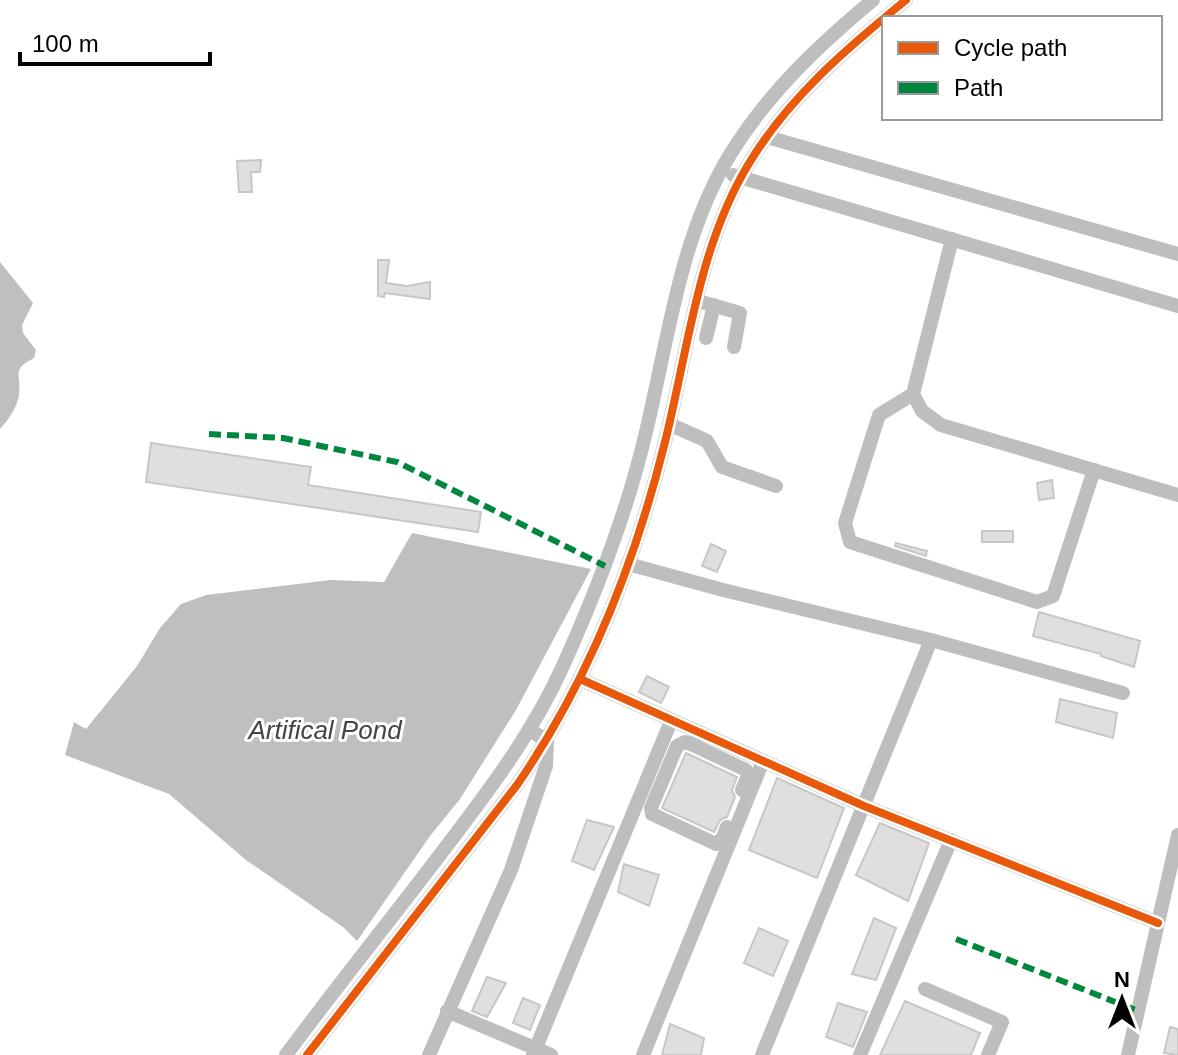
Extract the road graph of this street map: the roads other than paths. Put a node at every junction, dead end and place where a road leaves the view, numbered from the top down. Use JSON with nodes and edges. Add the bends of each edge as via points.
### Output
{"nodes":[{"id":1,"x":873,"y":0,"type":"edge"},
{"id":2,"x":906,"y":0,"type":"edge"},
{"id":3,"x":887,"y":16,"type":"edge"},
{"id":4,"x":882,"y":20,"type":"edge"},
{"id":5,"x":767,"y":137,"type":"junction"},
{"id":6,"x":722,"y":171,"type":"junction"},
{"id":7,"x":742,"y":178,"type":"junction"},
{"id":8,"x":952,"y":239,"type":"junction"},
{"id":9,"x":1178,"y":254,"type":"edge"},
{"id":10,"x":698,"y":301,"type":"junction"},
{"id":11,"x":714,"y":305,"type":"junction"},
{"id":12,"x":1178,"y":306,"type":"edge"},
{"id":13,"x":706,"y":338,"type":"dead end"},
{"id":14,"x":734,"y":347,"type":"dead end"},
{"id":15,"x":913,"y":394,"type":"junction"},
{"id":16,"x":669,"y":424,"type":"junction"},
{"id":17,"x":1094,"y":470,"type":"junction"},
{"id":18,"x":776,"y":486,"type":"dead end"},
{"id":19,"x":1178,"y":495,"type":"edge"},
{"id":20,"x":628,"y":564,"type":"junction"},
{"id":21,"x":931,"y":640,"type":"junction"},
{"id":22,"x":580,"y":679,"type":"junction"},
{"id":23,"x":1123,"y":693,"type":"dead end"},
{"id":24,"x":671,"y":721,"type":"junction"},
{"id":25,"x":530,"y":730,"type":"junction"},
{"id":26,"x":696,"y":739,"type":"junction"},
{"id":27,"x":547,"y":741,"type":"junction"},
{"id":28,"x":734,"y":756,"type":"junction"},
{"id":29,"x":763,"y":761,"type":"junction"},
{"id":30,"x":864,"y":806,"type":"junction"},
{"id":31,"x":1178,"y":835,"type":"edge"},
{"id":32,"x":951,"y":840,"type":"junction"},
{"id":33,"x":1158,"y":923,"type":"junction"},
{"id":34,"x":925,"y":989,"type":"dead end"},
{"id":35,"x":447,"y":1011,"type":"junction"},
{"id":36,"x":534,"y":1052,"type":"edge"},
{"id":37,"x":764,"y":1054,"type":"edge"},
{"id":38,"x":286,"y":1055,"type":"edge"},
{"id":39,"x":307,"y":1055,"type":"edge"},
{"id":40,"x":429,"y":1055,"type":"edge"},
{"id":41,"x":551,"y":1055,"type":"edge"},
{"id":42,"x":643,"y":1055,"type":"edge"},
{"id":43,"x":860,"y":1055,"type":"edge"},
{"id":44,"x":988,"y":1055,"type":"edge"},
{"id":45,"x":1128,"y":1055,"type":"edge"}],
"edges":[{"from":1,"to":6,"type":"street","via":[[818,45],[771,95]]},
{"from":2,"to":3,"type":"street"},
{"from":4,"to":5,"type":"street","via":[[833,60]]},
{"from":5,"to":7,"type":"street"},
{"from":5,"to":9,"type":"street"},
{"from":6,"to":7,"type":"street"},
{"from":6,"to":25,"type":"street","via":[[701,212],[686,260],[624,514],[561,670]]},
{"from":7,"to":8,"type":"street"},
{"from":7,"to":10,"type":"street","via":[[720,220]]},
{"from":8,"to":12,"type":"street"},
{"from":8,"to":15,"type":"street"},
{"from":10,"to":11,"type":"street"},
{"from":10,"to":16,"type":"street"},
{"from":11,"to":13,"type":"street"},
{"from":11,"to":14,"type":"street","via":[[740,313]]},
{"from":15,"to":17,"type":"street","via":[[922,411],[941,425]]},
{"from":15,"to":17,"type":"street","via":[[879,415],[845,523],[850,542],[1037,602],[1053,596]]},
{"from":16,"to":18,"type":"street","via":[[707,441],[722,467]]},
{"from":16,"to":20,"type":"street"},
{"from":17,"to":19,"type":"street"},
{"from":20,"to":21,"type":"street"},
{"from":20,"to":22,"type":"street"},
{"from":21,"to":23,"type":"street"},
{"from":21,"to":30,"type":"street"},
{"from":22,"to":24,"type":"street"},
{"from":22,"to":27,"type":"street"},
{"from":24,"to":26,"type":"street"},
{"from":24,"to":36,"type":"street"},
{"from":25,"to":27,"type":"street"},
{"from":25,"to":38,"type":"street"},
{"from":26,"to":28,"type":"street"},
{"from":26,"to":28,"type":"street","via":[[677,746],[651,811],[716,844],[748,776]]},
{"from":27,"to":35,"type":"street","via":[[546,766],[511,870]]},
{"from":27,"to":39,"type":"street"},
{"from":28,"to":29,"type":"street"},
{"from":29,"to":30,"type":"street"},
{"from":29,"to":42,"type":"street"},
{"from":30,"to":32,"type":"street"},
{"from":30,"to":37,"type":"street"},
{"from":31,"to":33,"type":"street"},
{"from":32,"to":33,"type":"street"},
{"from":32,"to":43,"type":"street"},
{"from":33,"to":45,"type":"street"},
{"from":34,"to":44,"type":"street","via":[[1002,1022]]},
{"from":35,"to":36,"type":"street"},
{"from":35,"to":40,"type":"street"},
{"from":36,"to":41,"type":"street"}]}
